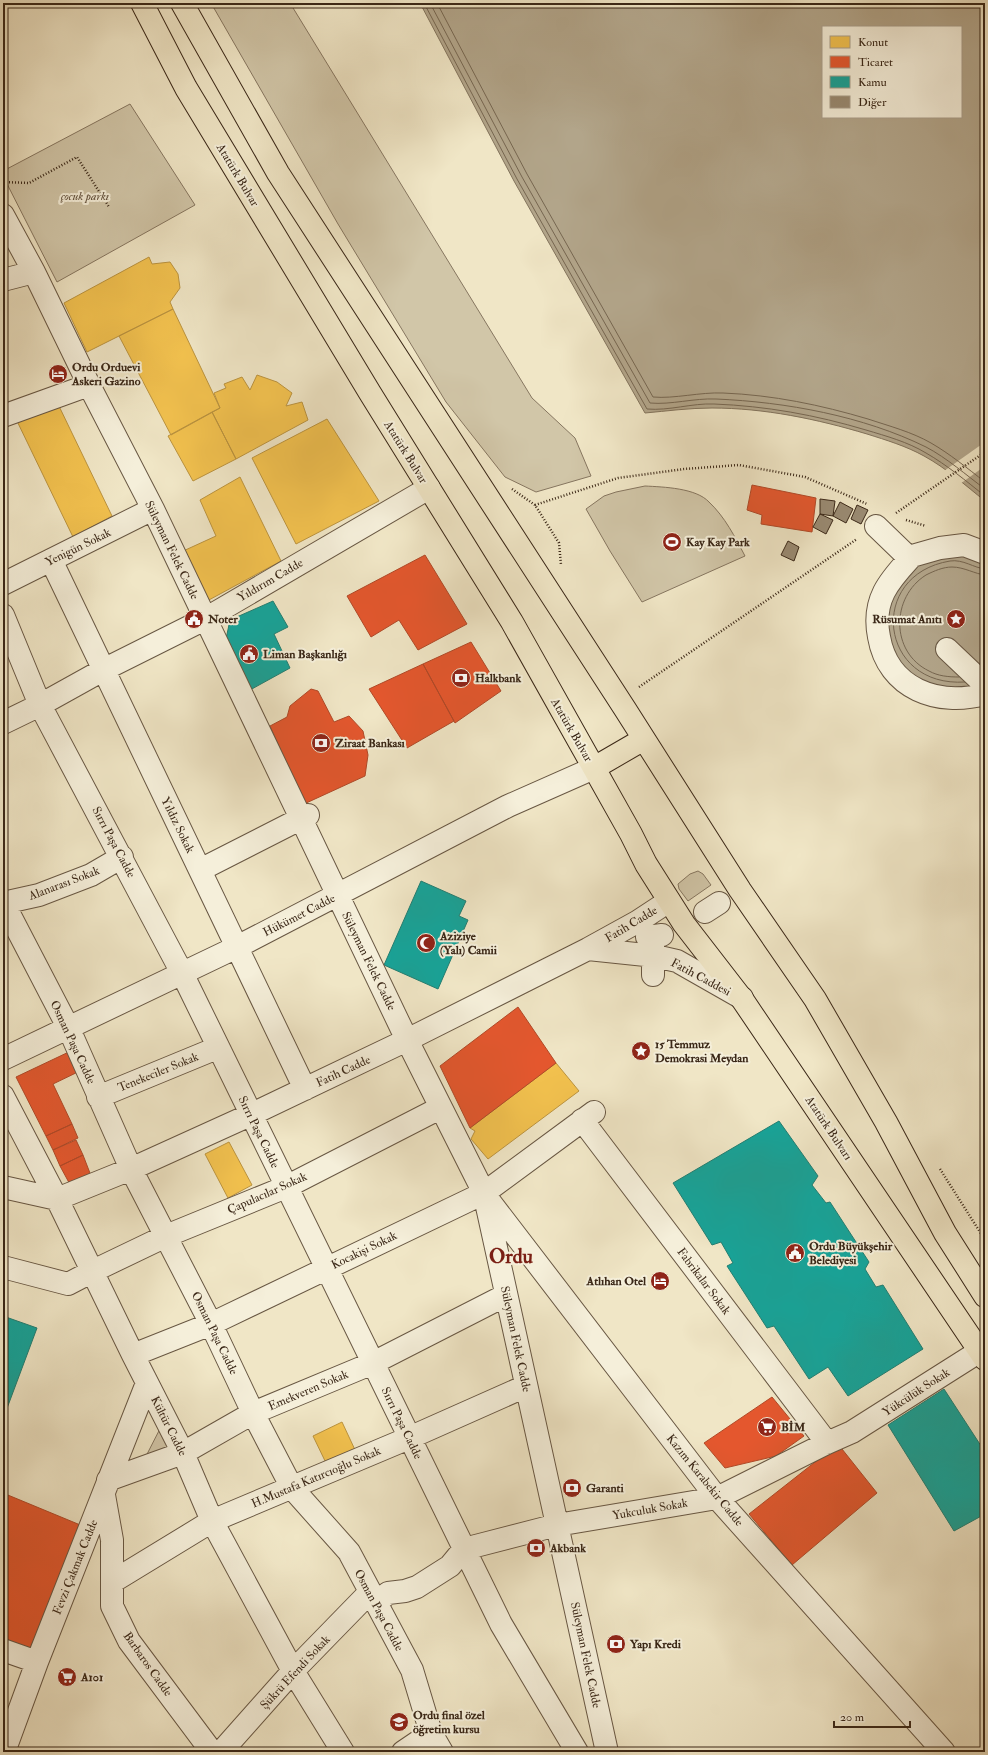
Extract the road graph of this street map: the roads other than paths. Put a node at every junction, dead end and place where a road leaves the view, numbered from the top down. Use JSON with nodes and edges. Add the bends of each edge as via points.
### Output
{"nodes":[{"id":1,"x":142,"y":3,"type":"edge"},
{"id":2,"x":182,"y":3,"type":"edge"},
{"id":3,"x":3,"y":215,"type":"edge"},
{"id":4,"x":34,"y":272,"type":"junction"},
{"id":5,"x":3,"y":280,"type":"edge"},
{"id":6,"x":89,"y":385,"type":"junction"},
{"id":7,"x":3,"y":416,"type":"edge"},
{"id":8,"x":429,"y":488,"type":"junction"},
{"id":9,"x":153,"y":510,"type":"junction"},
{"id":10,"x":874,"y":516,"type":"road end"},
{"id":11,"x":985,"y":553,"type":"edge"},
{"id":12,"x":912,"y":556,"type":"junction"},
{"id":13,"x":51,"y":560,"type":"junction"},
{"id":14,"x":3,"y":584,"type":"edge"},
{"id":15,"x":3,"y":614,"type":"edge"},
{"id":16,"x":205,"y":619,"type":"junction"},
{"id":17,"x":948,"y":649,"type":"dead end"},
{"id":18,"x":102,"y":670,"type":"junction"},
{"id":19,"x":985,"y":685,"type":"edge"},
{"id":20,"x":985,"y":694,"type":"edge"},
{"id":21,"x":40,"y":705,"type":"junction"},
{"id":22,"x":3,"y":724,"type":"edge"},
{"id":23,"x":644,"y":739,"type":"junction"},
{"id":24,"x":594,"y":768,"type":"junction"},
{"id":25,"x":305,"y":816,"type":"junction"},
{"id":26,"x":122,"y":857,"type":"junction"},
{"id":27,"x":200,"y":870,"type":"junction"},
{"id":28,"x":337,"y":896,"type":"junction"},
{"id":29,"x":669,"y":901,"type":"junction"},
{"id":30,"x":3,"y":903,"type":"edge"},
{"id":31,"x":237,"y":947,"type":"junction"},
{"id":32,"x":588,"y":949,"type":"junction"},
{"id":33,"x":182,"y":973,"type":"junction"},
{"id":34,"x":742,"y":999,"type":"junction"},
{"id":35,"x":69,"y":1029,"type":"junction"},
{"id":36,"x":407,"y":1040,"type":"junction"},
{"id":37,"x":217,"y":1048,"type":"junction"},
{"id":38,"x":3,"y":1059,"type":"edge"},
{"id":39,"x":305,"y":1089,"type":"junction"},
{"id":40,"x":3,"y":1096,"type":"edge"},
{"id":41,"x":98,"y":1097,"type":"junction"},
{"id":42,"x":440,"y":1108,"type":"junction"},
{"id":43,"x":250,"y":1115,"type":"junction"},
{"id":44,"x":588,"y":1116,"type":"joint"},
{"id":45,"x":131,"y":1169,"type":"junction"},
{"id":46,"x":3,"y":1187,"type":"edge"},
{"id":47,"x":286,"y":1187,"type":"junction"},
{"id":48,"x":484,"y":1193,"type":"junction"},
{"id":49,"x":57,"y":1199,"type":"junction"},
{"id":50,"x":166,"y":1236,"type":"junction"},
{"id":51,"x":3,"y":1267,"type":"edge"},
{"id":52,"x":326,"y":1269,"type":"junction"},
{"id":53,"x":91,"y":1272,"type":"junction"},
{"id":54,"x":506,"y":1296,"type":"junction"},
{"id":55,"x":985,"y":1296,"type":"edge"},
{"id":56,"x":211,"y":1324,"type":"junction"},
{"id":57,"x":133,"y":1355,"type":"junction"},
{"id":58,"x":982,"y":1355,"type":"edge"},
{"id":59,"x":373,"y":1363,"type":"junction"},
{"id":60,"x":147,"y":1383,"type":"junction"},
{"id":61,"x":526,"y":1386,"type":"junction"},
{"id":62,"x":253,"y":1413,"type":"junction"},
{"id":63,"x":409,"y":1438,"type":"junction"},
{"id":64,"x":827,"y":1443,"type":"junction"},
{"id":65,"x":183,"y":1453,"type":"junction"},
{"id":66,"x":106,"y":1488,"type":"junction"},
{"id":67,"x":292,"y":1488,"type":"junction"},
{"id":68,"x":717,"y":1498,"type":"junction"},
{"id":69,"x":212,"y":1521,"type":"junction"},
{"id":70,"x":557,"y":1525,"type":"junction"},
{"id":71,"x":464,"y":1549,"type":"junction"},
{"id":72,"x":112,"y":1582,"type":"junction"},
{"id":73,"x":370,"y":1593,"type":"junction"},
{"id":74,"x":3,"y":1650,"type":"edge"},
{"id":75,"x":37,"y":1662,"type":"junction"},
{"id":76,"x":294,"y":1671,"type":"junction"},
{"id":77,"x":432,"y":1734,"type":"junction"},
{"id":78,"x":4,"y":1752,"type":"edge"},
{"id":79,"x":212,"y":1752,"type":"edge"},
{"id":80,"x":221,"y":1752,"type":"edge"},
{"id":81,"x":343,"y":1752,"type":"edge"},
{"id":82,"x":403,"y":1752,"type":"edge"},
{"id":83,"x":442,"y":1752,"type":"edge"},
{"id":84,"x":577,"y":1752,"type":"edge"},
{"id":85,"x":608,"y":1752,"type":"edge"},
{"id":86,"x":944,"y":1752,"type":"edge"}],
"edges":[{"from":1,"to":8,"type":"highway","name":"Atatürk Bulvar","via":[[186,88]]},
{"from":2,"to":23,"type":"highway","via":[[278,173]]},
{"from":3,"to":4,"type":"street","name":"Süleyman Felek Cadde"},
{"from":4,"to":5,"type":"street"},
{"from":4,"to":6,"type":"street","name":"Süleyman Felek Cadde"},
{"from":6,"to":7,"type":"street"},
{"from":6,"to":9,"type":"street","name":"Süleyman Felek Cadde"},
{"from":8,"to":16,"type":"street","name":"Yıldırım Cadde"},
{"from":8,"to":24,"type":"highway","name":"Atatürk Bulvar","via":[[512,622]]},
{"from":9,"to":13,"type":"street","name":"Yenigün Sokak"},
{"from":9,"to":16,"type":"street","name":"Süleyman Felek Cadde"},
{"from":10,"to":12,"type":"street","via":[[906,554]]},
{"from":11,"to":12,"type":"street","via":[[964,545],[940,548]]},
{"from":12,"to":20,"type":"street","via":[[895,574],[879,607],[877,624],[881,649],[888,665],[900,678],[921,692],[941,698],[964,698]]},
{"from":13,"to":14,"type":"street","name":"Yenigün Sokak"},
{"from":13,"to":18,"type":"street","name":"Yıldız Sokak"},
{"from":15,"to":21,"type":"street","name":"Sırrı Paşa Cadde"},
{"from":16,"to":18,"type":"street","name":"Yıldırım Cadde"},
{"from":16,"to":25,"type":"street","name":"Süleyman Felek Cadde"},
{"from":17,"to":19,"type":"street"},
{"from":18,"to":21,"type":"street","name":"Yıldırım Cadde"},
{"from":18,"to":27,"type":"street","name":"Yıldız Sokak"},
{"from":21,"to":22,"type":"street","name":"Yıldırım Cadde"},
{"from":21,"to":26,"type":"street","name":"Sırrı Paşa Cadde"},
{"from":23,"to":24,"type":"highway"},
{"from":23,"to":55,"type":"highway","via":[[740,890],[815,1000],[886,1122],[945,1233]]},
{"from":24,"to":28,"type":"street","name":"Hükümet Cadde","via":[[508,806]]},
{"from":24,"to":29,"type":"highway","name":"Atatürk Bulvar"},
{"from":25,"to":27,"type":"street"},
{"from":25,"to":28,"type":"street","name":"Süleyman Felek Cadde"},
{"from":26,"to":30,"type":"street","name":"Alanarası Sokak","via":[[91,875],[39,895]]},
{"from":26,"to":33,"type":"street","name":"Sırrı Paşa Cadde"},
{"from":27,"to":31,"type":"street","name":"Yıldız Sokak"},
{"from":28,"to":31,"type":"street","name":"Hükümet Cadde"},
{"from":28,"to":36,"type":"street","name":"Süleyman Felek Cadde"},
{"from":29,"to":32,"type":"street","name":"Fatih Cadde"},
{"from":29,"to":34,"type":"highway","name":"Atatürk Bulvarı"},
{"from":30,"to":35,"type":"street","name":"Osman Paşa Cadde"},
{"from":31,"to":33,"type":"street","name":"Hükümet Cadde"},
{"from":31,"to":39,"type":"street","name":"Yıldız Sokak"},
{"from":32,"to":34,"type":"street","name":"Fatih Caddesi","via":[[655,956],[677,961]]},
{"from":32,"to":36,"type":"street","name":"Fatih Cadde"},
{"from":33,"to":35,"type":"street","name":"Hükümet Cadde"},
{"from":33,"to":37,"type":"street","name":"Sırrı Paşa Cadde"},
{"from":34,"to":58,"type":"highway","name":"Atatürk Bulvarı"},
{"from":35,"to":38,"type":"street","name":"Hükümet Cadde"},
{"from":35,"to":41,"type":"street","name":"Osman Paşa Cadde"},
{"from":36,"to":39,"type":"street","name":"Fatih Cadde"},
{"from":36,"to":42,"type":"street","name":"Süleyman Felek Cadde"},
{"from":37,"to":41,"type":"street","name":"Tenekeciler Sokak"},
{"from":37,"to":43,"type":"street","name":"Sırrı Paşa Cadde"},
{"from":39,"to":43,"type":"street","name":"Fatih Cadde"},
{"from":40,"to":49,"type":"street","name":"Kültür Cadde"},
{"from":41,"to":45,"type":"street","name":"Osman Paşa Cadde"},
{"from":42,"to":47,"type":"street","name":"Çapulacılar Sokak"},
{"from":42,"to":48,"type":"street","name":"Süleyman Felek Cadde"},
{"from":43,"to":45,"type":"street","name":"Fatih Cadde"},
{"from":43,"to":47,"type":"street","name":"Sırrı Paşa Cadde"},
{"from":44,"to":48,"type":"street","name":"Kocakişi Sokak"},
{"from":44,"to":64,"type":"street","name":"Fabrikalar Sokak"},
{"from":45,"to":49,"type":"street","name":"Fatih Cadde"},
{"from":45,"to":50,"type":"street","name":"Osman Paşa Cadde"},
{"from":46,"to":49,"type":"street"},
{"from":47,"to":50,"type":"street","name":"Çapulacılar Sokak"},
{"from":47,"to":52,"type":"street","name":"Sırrı Paşa Cadde"},
{"from":48,"to":52,"type":"street","name":"Kocakişi Sokak"},
{"from":48,"to":54,"type":"street","name":"Süleyman Felek Cadde"},
{"from":48,"to":68,"type":"street","name":"Kazım Karabekir Cadde"},
{"from":49,"to":53,"type":"street","name":"Kültür Cadde"},
{"from":50,"to":53,"type":"street","name":"Çapulacılar Sokak"},
{"from":50,"to":56,"type":"street","name":"Osman Paşa Cadde"},
{"from":51,"to":53,"type":"street","name":"Çapulacılar Sokak","via":[[68,1284]]},
{"from":52,"to":56,"type":"street","name":"Kocakişi Sokak"},
{"from":52,"to":59,"type":"street","name":"Sırrı Paşa Cadde"},
{"from":53,"to":57,"type":"street","name":"Kültür Cadde"},
{"from":54,"to":59,"type":"street","name":"Emekveren Sokak"},
{"from":54,"to":61,"type":"street","name":"Süleyman Felek Cadde"},
{"from":56,"to":57,"type":"street","name":"Kocakişi Sokak"},
{"from":56,"to":62,"type":"street","name":"Osman Paşa Cadde"},
{"from":57,"to":60,"type":"street","name":"Kültür Cadde"},
{"from":58,"to":64,"type":"street","name":"Yükcülük Sokak","via":[[852,1432]]},
{"from":59,"to":62,"type":"street","name":"Emekveren Sokak"},
{"from":59,"to":63,"type":"street","name":"Sırrı Paşa Cadde"},
{"from":60,"to":65,"type":"street","name":"Kültür Cadde"},
{"from":60,"to":66,"type":"street","name":"Fevzi Çakmak Cadde"},
{"from":61,"to":63,"type":"street","name":"H.Mustafa Katırcıoğlu Sokak"},
{"from":61,"to":70,"type":"street","name":"Süleyman Felek Cadde"},
{"from":62,"to":65,"type":"street","name":"Emekveren Sokak"},
{"from":62,"to":67,"type":"street","name":"Osman Paşa Cadde"},
{"from":63,"to":67,"type":"street","name":"H.Mustafa Katırcıoğlu Sokak"},
{"from":63,"to":71,"type":"street","name":"Sırrı Paşa Cadde"},
{"from":64,"to":68,"type":"street","name":"Yukculuk Sokak"},
{"from":65,"to":66,"type":"street","name":"Emekveren Sokak"},
{"from":65,"to":69,"type":"street","name":"Kültür Cadde"},
{"from":66,"to":72,"type":"street","name":"Barbaros Cadde","via":[[112,1540]]},
{"from":66,"to":75,"type":"street","name":"Fevzi Çakmak Cadde"},
{"from":67,"to":69,"type":"street","name":"H.Mustafa Katırcıoğlu Sokak"},
{"from":67,"to":73,"type":"street","name":"Osman Paşa Cadde","via":[[349,1552]]},
{"from":68,"to":70,"type":"street","name":"Yukculuk Sokak"},
{"from":68,"to":86,"type":"street","name":"Kazım Karabekir Cadde"},
{"from":69,"to":72,"type":"street","name":"H.Mustafa Katırcıoğlu Sokak"},
{"from":69,"to":76,"type":"street","name":"Kültür Cadde"},
{"from":70,"to":71,"type":"street","name":"Yukculuk Sokak"},
{"from":70,"to":85,"type":"street","name":"Süleyman Felek Cadde"},
{"from":71,"to":73,"type":"street","via":[[450,1566],[417,1587],[388,1593],[382,1598]]},
{"from":71,"to":84,"type":"street","name":"Sırrı Paşa Cadde","via":[[501,1624]]},
{"from":72,"to":79,"type":"street","name":"Barbaros Cadde","via":[[112,1606],[129,1641]]},
{"from":73,"to":76,"type":"street","name":"Şükrü Efendi Sokak"},
{"from":73,"to":77,"type":"street","name":"Osman Paşa Cadde","via":[[412,1670]]},
{"from":74,"to":75,"type":"street"},
{"from":75,"to":78,"type":"street","name":"Fevzi Çakmak Cadde"},
{"from":76,"to":80,"type":"street","name":"Şükrü Efendi Sokak"},
{"from":76,"to":81,"type":"street","name":"Kültür Cadde"},
{"from":77,"to":82,"type":"street"},
{"from":77,"to":83,"type":"street","name":"Osman Paşa Cadde"}]}
